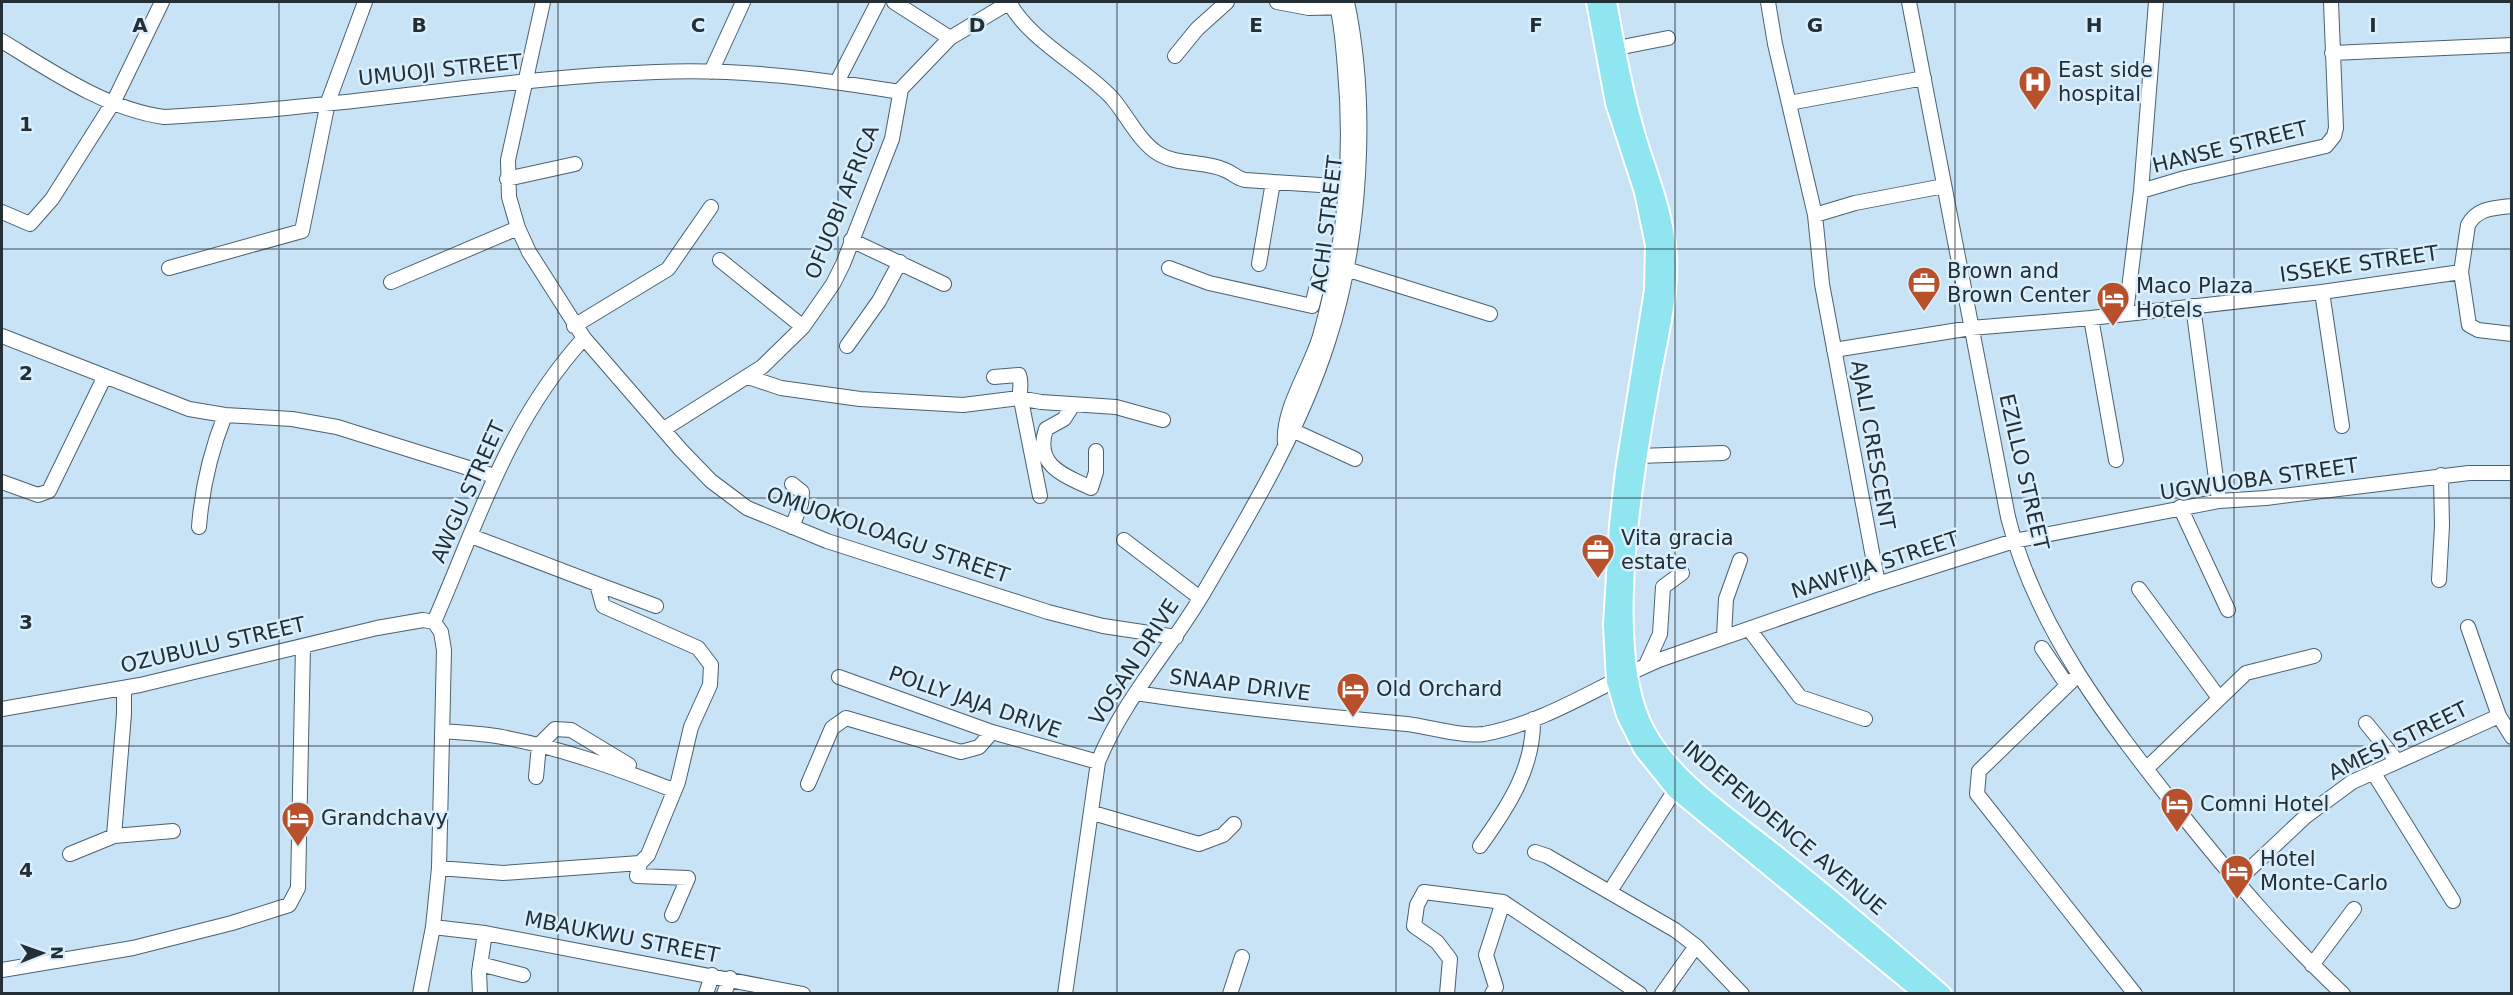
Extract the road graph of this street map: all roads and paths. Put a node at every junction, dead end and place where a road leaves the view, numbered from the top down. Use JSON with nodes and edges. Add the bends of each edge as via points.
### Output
{"nodes":[{"id":1,"x":162,"y":2,"type":"edge"},
{"id":2,"x":365,"y":2,"type":"edge"},
{"id":3,"x":543,"y":2,"type":"edge"},
{"id":4,"x":743,"y":2,"type":"edge"},
{"id":5,"x":878,"y":2,"type":"edge"},
{"id":6,"x":894,"y":2,"type":"edge"},
{"id":7,"x":1009,"y":2,"type":"edge"},
{"id":8,"x":1227,"y":2,"type":"edge"},
{"id":9,"x":1277,"y":2,"type":"edge"},
{"id":10,"x":1595,"y":2,"type":"edge"},
{"id":11,"x":1608,"y":2,"type":"edge"},
{"id":12,"x":1768,"y":2,"type":"edge"},
{"id":13,"x":1909,"y":2,"type":"edge"},
{"id":14,"x":2156,"y":2,"type":"edge"},
{"id":15,"x":2331,"y":2,"type":"edge"},
{"id":16,"x":1342,"y":4,"type":"edge"},
{"id":17,"x":951,"y":38,"type":"junction"},
{"id":18,"x":1668,"y":38,"type":"dead end"},
{"id":19,"x":2,"y":41,"type":"edge"},
{"id":20,"x":2511,"y":45,"type":"edge"},
{"id":21,"x":1617,"y":48,"type":"junction"},
{"id":22,"x":2332,"y":53,"type":"junction"},
{"id":23,"x":1175,"y":56,"type":"dead end"},
{"id":24,"x":711,"y":72,"type":"junction"},
{"id":25,"x":1924,"y":78,"type":"junction"},
{"id":26,"x":524,"y":82,"type":"junction"},
{"id":27,"x":837,"y":82,"type":"junction"},
{"id":28,"x":900,"y":92,"type":"junction"},
{"id":29,"x":114,"y":101,"type":"junction"},
{"id":30,"x":328,"y":102,"type":"junction"},
{"id":31,"x":1621,"y":102,"type":"junction"},
{"id":32,"x":1789,"y":103,"type":"junction"},
{"id":33,"x":575,"y":164,"type":"dead end"},
{"id":34,"x":507,"y":179,"type":"junction"},
{"id":35,"x":1274,"y":182,"type":"junction"},
{"id":36,"x":1944,"y":186,"type":"junction"},
{"id":37,"x":1350,"y":187,"type":"junction"},
{"id":38,"x":2141,"y":191,"type":"junction"},
{"id":39,"x":2511,"y":206,"type":"edge"},
{"id":40,"x":711,"y":207,"type":"dead end"},
{"id":41,"x":2,"y":212,"type":"edge"},
{"id":42,"x":1815,"y":215,"type":"junction"},
{"id":43,"x":518,"y":228,"type":"junction"},
{"id":44,"x":851,"y":240,"type":"junction"},
{"id":45,"x":720,"y":260,"type":"dead end"},
{"id":46,"x":900,"y":262,"type":"junction"},
{"id":47,"x":1259,"y":264,"type":"dead end"},
{"id":48,"x":169,"y":268,"type":"dead end"},
{"id":49,"x":1169,"y":268,"type":"dead end"},
{"id":50,"x":1346,"y":268,"type":"junction"},
{"id":51,"x":2461,"y":272,"type":"junction"},
{"id":52,"x":390,"y":282,"type":"dead end"},
{"id":53,"x":944,"y":284,"type":"dead end"},
{"id":54,"x":1332,"y":286,"type":"junction"},
{"id":55,"x":2322,"y":292,"type":"junction"},
{"id":56,"x":2193,"y":306,"type":"junction"},
{"id":57,"x":1657,"y":310,"type":"junction"},
{"id":58,"x":2126,"y":313,"type":"junction"},
{"id":59,"x":1490,"y":314,"type":"dead end"},
{"id":60,"x":2091,"y":318,"type":"junction"},
{"id":61,"x":574,"y":326,"type":"junction"},
{"id":62,"x":803,"y":327,"type":"junction"},
{"id":63,"x":1971,"y":328,"type":"junction"},
{"id":64,"x":2511,"y":334,"type":"edge"},
{"id":65,"x":2,"y":336,"type":"edge"},
{"id":66,"x":584,"y":338,"type":"junction"},
{"id":67,"x":847,"y":346,"type":"dead end"},
{"id":68,"x":1834,"y":350,"type":"junction"},
{"id":69,"x":105,"y":376,"type":"junction"},
{"id":70,"x":748,"y":377,"type":"junction"},
{"id":71,"x":994,"y":377,"type":"dead end"},
{"id":72,"x":1018,"y":398,"type":"junction"},
{"id":73,"x":1074,"y":405,"type":"junction"},
{"id":74,"x":225,"y":415,"type":"junction"},
{"id":75,"x":1163,"y":420,"type":"dead end"},
{"id":76,"x":2342,"y":426,"type":"dead end"},
{"id":77,"x":664,"y":429,"type":"junction"},
{"id":78,"x":1292,"y":430,"type":"junction"},
{"id":79,"x":1285,"y":443,"type":"junction"},
{"id":80,"x":1096,"y":451,"type":"dead end"},
{"id":81,"x":1723,"y":453,"type":"dead end"},
{"id":82,"x":1639,"y":456,"type":"junction"},
{"id":83,"x":1355,"y":459,"type":"dead end"},
{"id":84,"x":2116,"y":460,"type":"dead end"},
{"id":85,"x":1630,"y":472,"type":"junction"},
{"id":86,"x":2511,"y":473,"type":"edge"},
{"id":87,"x":2441,"y":475,"type":"junction"},
{"id":88,"x":494,"y":476,"type":"junction"},
{"id":89,"x":2,"y":482,"type":"edge"},
{"id":90,"x":792,"y":484,"type":"dead end"},
{"id":91,"x":1040,"y":496,"type":"dead end"},
{"id":92,"x":2219,"y":501,"type":"junction"},
{"id":93,"x":2180,"y":507,"type":"junction"},
{"id":94,"x":199,"y":527,"type":"dead end"},
{"id":95,"x":792,"y":527,"type":"junction"},
{"id":96,"x":471,"y":536,"type":"junction"},
{"id":97,"x":1124,"y":540,"type":"dead end"},
{"id":98,"x":2014,"y":541,"type":"junction"},
{"id":99,"x":1740,"y":561,"type":"dead end"},
{"id":100,"x":1682,"y":573,"type":"dead end"},
{"id":101,"x":2439,"y":580,"type":"dead end"},
{"id":102,"x":597,"y":584,"type":"junction"},
{"id":103,"x":1878,"y":584,"type":"junction"},
{"id":104,"x":2139,"y":589,"type":"dead end"},
{"id":105,"x":1200,"y":598,"type":"junction"},
{"id":106,"x":656,"y":606,"type":"dead end"},
{"id":107,"x":2228,"y":610,"type":"dead end"},
{"id":108,"x":434,"y":622,"type":"junction"},
{"id":109,"x":2468,"y":627,"type":"dead end"},
{"id":110,"x":1749,"y":629,"type":"junction"},
{"id":111,"x":1176,"y":637,"type":"junction"},
{"id":112,"x":1724,"y":637,"type":"junction"},
{"id":113,"x":303,"y":646,"type":"junction"},
{"id":114,"x":2042,"y":648,"type":"dead end"},
{"id":115,"x":2314,"y":656,"type":"dead end"},
{"id":116,"x":1646,"y":665,"type":"junction"},
{"id":117,"x":2078,"y":675,"type":"junction"},
{"id":118,"x":839,"y":677,"type":"dead end"},
{"id":119,"x":1622,"y":677,"type":"junction"},
{"id":120,"x":2067,"y":685,"type":"junction"},
{"id":121,"x":124,"y":688,"type":"junction"},
{"id":122,"x":1136,"y":693,"type":"junction"},
{"id":123,"x":2219,"y":698,"type":"junction"},
{"id":124,"x":2,"y":709,"type":"edge"},
{"id":125,"x":2499,"y":716,"type":"junction"},
{"id":126,"x":1533,"y":719,"type":"junction"},
{"id":127,"x":1865,"y":719,"type":"dead end"},
{"id":128,"x":2366,"y":723,"type":"dead end"},
{"id":129,"x":442,"y":731,"type":"junction"},
{"id":130,"x":993,"y":732,"type":"junction"},
{"id":131,"x":2511,"y":737,"type":"edge"},
{"id":132,"x":540,"y":745,"type":"junction"},
{"id":133,"x":2397,"y":761,"type":"junction"},
{"id":134,"x":1098,"y":762,"type":"junction"},
{"id":135,"x":2146,"y":769,"type":"junction"},
{"id":136,"x":2373,"y":772,"type":"junction"},
{"id":137,"x":536,"y":777,"type":"dead end"},
{"id":138,"x":808,"y":784,"type":"dead end"},
{"id":139,"x":675,"y":786,"type":"junction"},
{"id":140,"x":1675,"y":790,"type":"junction"},
{"id":141,"x":1093,"y":813,"type":"junction"},
{"id":142,"x":1234,"y":824,"type":"dead end"},
{"id":143,"x":173,"y":831,"type":"dead end"},
{"id":144,"x":114,"y":836,"type":"junction"},
{"id":145,"x":1480,"y":846,"type":"dead end"},
{"id":146,"x":70,"y":854,"type":"dead end"},
{"id":147,"x":1541,"y":854,"type":"dead end"},
{"id":148,"x":640,"y":863,"type":"junction"},
{"id":149,"x":439,"y":868,"type":"junction"},
{"id":150,"x":2237,"y":881,"type":"junction"},
{"id":151,"x":1614,"y":885,"type":"dead end"},
{"id":152,"x":2452,"y":901,"type":"dead end"},
{"id":153,"x":1503,"y":902,"type":"junction"},
{"id":154,"x":2354,"y":909,"type":"dead end"},
{"id":155,"x":672,"y":915,"type":"dead end"},
{"id":156,"x":433,"y":927,"type":"junction"},
{"id":157,"x":485,"y":933,"type":"junction"},
{"id":158,"x":1696,"y":946,"type":"junction"},
{"id":159,"x":1242,"y":957,"type":"dead end"},
{"id":160,"x":480,"y":964,"type":"junction"},
{"id":161,"x":2312,"y":965,"type":"junction"},
{"id":162,"x":2,"y":970,"type":"edge"},
{"id":163,"x":523,"y":975,"type":"dead end"},
{"id":164,"x":712,"y":975,"type":"junction"},
{"id":165,"x":730,"y":978,"type":"junction"},
{"id":166,"x":420,"y":993,"type":"edge"},
{"id":167,"x":480,"y":993,"type":"edge"},
{"id":168,"x":706,"y":993,"type":"edge"},
{"id":169,"x":724,"y":993,"type":"edge"},
{"id":170,"x":803,"y":993,"type":"edge"},
{"id":171,"x":1065,"y":993,"type":"edge"},
{"id":172,"x":1230,"y":993,"type":"edge"},
{"id":173,"x":1448,"y":993,"type":"edge"},
{"id":174,"x":1492,"y":993,"type":"edge"},
{"id":175,"x":1640,"y":993,"type":"edge"},
{"id":176,"x":1662,"y":993,"type":"edge"},
{"id":177,"x":1740,"y":993,"type":"edge"},
{"id":178,"x":1923,"y":993,"type":"edge"},
{"id":179,"x":1942,"y":993,"type":"edge"},
{"id":180,"x":2135,"y":993,"type":"edge"},
{"id":181,"x":2343,"y":993,"type":"edge"}],
"edges":[{"from":1,"to":29,"type":"street"},
{"from":2,"to":30,"type":"street"},
{"from":3,"to":26,"type":"street"},
{"from":4,"to":24,"type":"street"},
{"from":5,"to":27,"type":"street"},
{"from":6,"to":17,"type":"street"},
{"from":7,"to":17,"type":"street"},
{"from":7,"to":35,"type":"street","via":[[1021,21],[1102,89],[1158,153],[1173,161],[1227,170],[1236,178]]},
{"from":8,"to":23,"type":"street"},
{"from":9,"to":16,"type":"street","via":[[1309,8]]},
{"from":10,"to":31,"type":"main road","name":"INDEPENDENCE AVENUE"},
{"from":11,"to":21,"type":"main road","name":"INDEPENDENCE AVENUE"},
{"from":12,"to":32,"type":"street","name":"AJALI CRESCENT"},
{"from":13,"to":25,"type":"street","name":"EZILLO STREET"},
{"from":14,"to":38,"type":"street"},
{"from":15,"to":22,"type":"street","name":"HANSE STREET"},
{"from":16,"to":37,"type":"street","name":"ACHI STREET"},
{"from":17,"to":28,"type":"street"},
{"from":18,"to":21,"type":"street"},
{"from":19,"to":29,"type":"street","name":"UMUOJI STREET","via":[[66,80]]},
{"from":20,"to":22,"type":"street"},
{"from":21,"to":31,"type":"main road","name":"INDEPENDENCE AVENUE"},
{"from":22,"to":38,"type":"street","name":"HANSE STREET","via":[[2336,128],[2326,146]]},
{"from":24,"to":26,"type":"street","name":"UMUOJI STREET"},
{"from":24,"to":27,"type":"street","name":"UMUOJI STREET"},
{"from":25,"to":32,"type":"street"},
{"from":25,"to":36,"type":"street","name":"EZILLO STREET"},
{"from":26,"to":30,"type":"street","name":"UMUOJI STREET"},
{"from":26,"to":34,"type":"street"},
{"from":27,"to":28,"type":"street","name":"UMUOJI STREET"},
{"from":28,"to":44,"type":"street","name":"OFUOBI AFRICA","via":[[892,139]]},
{"from":29,"to":30,"type":"street","name":"UMUOJI STREET","via":[[164,117]]},
{"from":29,"to":41,"type":"street","via":[[33,222],[25,224]]},
{"from":30,"to":48,"type":"street","via":[[302,231]]},
{"from":31,"to":57,"type":"main road","name":"INDEPENDENCE AVENUE","via":[[1649,191],[1652,230],[1661,262]]},
{"from":32,"to":42,"type":"street","name":"AJALI CRESCENT"},
{"from":33,"to":34,"type":"street"},
{"from":34,"to":43,"type":"street"},
{"from":35,"to":37,"type":"street"},
{"from":35,"to":47,"type":"street"},
{"from":36,"to":42,"type":"street"},
{"from":36,"to":63,"type":"street","name":"EZILLO STREET"},
{"from":37,"to":50,"type":"street","name":"ACHI STREET"},
{"from":37,"to":54,"type":"street","name":"ACHI STREET"},
{"from":38,"to":58,"type":"street"},
{"from":39,"to":51,"type":"street","name":"ISSEKE STREET","via":[[2486,210],[2471,218]]},
{"from":40,"to":61,"type":"street","via":[[668,269]]},
{"from":42,"to":68,"type":"street","name":"AJALI CRESCENT"},
{"from":43,"to":52,"type":"street"},
{"from":43,"to":61,"type":"street"},
{"from":44,"to":46,"type":"street"},
{"from":44,"to":62,"type":"street","name":"OFUOBI AFRICA","via":[[833,284]]},
{"from":45,"to":62,"type":"street"},
{"from":46,"to":53,"type":"street"},
{"from":46,"to":67,"type":"street","via":[[879,301]]},
{"from":49,"to":54,"type":"street","via":[[1209,283],[1312,306],[1318,281]]},
{"from":50,"to":59,"type":"street"},
{"from":50,"to":78,"type":"street","name":"ACHI STREET","via":[[1329,341]]},
{"from":51,"to":55,"type":"street","name":"ISSEKE STREET"},
{"from":51,"to":64,"type":"street","name":"ISSEKE STREET","via":[[2469,325],[2478,330]]},
{"from":54,"to":79,"type":"street","name":"ACHI STREET","via":[[1319,339],[1284,426]]},
{"from":55,"to":56,"type":"street","name":"ISSEKE STREET"},
{"from":55,"to":76,"type":"street"},
{"from":56,"to":58,"type":"street","name":"ISSEKE STREET"},
{"from":56,"to":92,"type":"street"},
{"from":57,"to":82,"type":"main road","name":"INDEPENDENCE AVENUE"},
{"from":57,"to":85,"type":"main road","name":"INDEPENDENCE AVENUE"},
{"from":58,"to":60,"type":"street","name":"ISSEKE STREET"},
{"from":60,"to":63,"type":"street","name":"ISSEKE STREET"},
{"from":60,"to":84,"type":"street"},
{"from":61,"to":66,"type":"street"},
{"from":62,"to":70,"type":"street","name":"OFUOBI AFRICA"},
{"from":63,"to":68,"type":"street","name":"ISSEKE STREET"},
{"from":63,"to":98,"type":"street","name":"EZILLO STREET"},
{"from":65,"to":69,"type":"street"},
{"from":66,"to":77,"type":"street","name":"OMUOKOLOAGU STREET"},
{"from":66,"to":88,"type":"street","name":"AWGU STREET","via":[[529,410]]},
{"from":68,"to":103,"type":"street","name":"AJALI CRESCENT"},
{"from":69,"to":74,"type":"street","via":[[189,409]]},
{"from":69,"to":89,"type":"street","via":[[49,491],[38,495]]},
{"from":70,"to":72,"type":"street","via":[[781,388],[860,399],[963,405]]},
{"from":70,"to":77,"type":"street","name":"OFUOBI AFRICA"},
{"from":71,"to":72,"type":"street","via":[[1019,375],[1022,381]]},
{"from":72,"to":73,"type":"street"},
{"from":72,"to":91,"type":"street"},
{"from":73,"to":75,"type":"street","via":[[1116,407]]},
{"from":73,"to":80,"type":"street","via":[[1064,419],[1046,429],[1042,440],[1045,458],[1062,474],[1091,488]]},
{"from":74,"to":88,"type":"street","via":[[278,417],[337,427]]},
{"from":74,"to":94,"type":"street","via":[[202,486]]},
{"from":77,"to":95,"type":"street","name":"OMUOKOLOAGU STREET","via":[[711,481],[732,498]]},
{"from":78,"to":79,"type":"street","name":"ACHI STREET"},
{"from":78,"to":83,"type":"street"},
{"from":79,"to":105,"type":"street","name":"VOSAN DRIVE"},
{"from":81,"to":82,"type":"street"},
{"from":82,"to":85,"type":"main road","name":"INDEPENDENCE AVENUE"},
{"from":85,"to":119,"type":"main road","name":"INDEPENDENCE AVENUE","via":[[1614,572]]},
{"from":86,"to":87,"type":"street","name":"UGWUOBA STREET"},
{"from":87,"to":92,"type":"street","name":"UGWUOBA STREET"},
{"from":87,"to":101,"type":"street"},
{"from":88,"to":96,"type":"street","name":"AWGU STREET"},
{"from":90,"to":95,"type":"street","via":[[802,492]]},
{"from":92,"to":93,"type":"street","name":"UGWUOBA STREET"},
{"from":93,"to":98,"type":"street","name":"UGWUOBA STREET","via":[[2093,528]]},
{"from":93,"to":107,"type":"street"},
{"from":95,"to":111,"type":"street","name":"OMUOKOLOAGU STREET","via":[[1048,612],[1103,626]]},
{"from":96,"to":102,"type":"street"},
{"from":96,"to":108,"type":"street","name":"AWGU STREET"},
{"from":97,"to":105,"type":"street"},
{"from":98,"to":103,"type":"street","name":"NAWFIJA STREET"},
{"from":98,"to":117,"type":"street","name":"EZILLO STREET","via":[[2048,621]]},
{"from":99,"to":112,"type":"street","via":[[1726,599]]},
{"from":100,"to":116,"type":"street","via":[[1663,587],[1660,634]]},
{"from":102,"to":106,"type":"street"},
{"from":102,"to":139,"type":"street","via":[[603,606],[689,642],[707,656],[711,665],[710,685],[691,727]]},
{"from":103,"to":110,"type":"street","name":"NAWFIJA STREET"},
{"from":104,"to":123,"type":"street"},
{"from":105,"to":111,"type":"street","name":"VOSAN DRIVE"},
{"from":108,"to":113,"type":"street","name":"OZUBULU STREET","via":[[423,620],[377,628]]},
{"from":108,"to":129,"type":"street","via":[[441,632],[444,650]]},
{"from":109,"to":125,"type":"street"},
{"from":110,"to":112,"type":"street","name":"NAWFIJA STREET"},
{"from":110,"to":127,"type":"street","via":[[1800,697]]},
{"from":111,"to":122,"type":"street","name":"VOSAN DRIVE"},
{"from":112,"to":116,"type":"street","name":"NAWFIJA STREET"},
{"from":113,"to":121,"type":"street","name":"OZUBULU STREET"},
{"from":113,"to":162,"type":"street","via":[[298,888],[285,908],[133,948]]},
{"from":114,"to":120,"type":"street"},
{"from":115,"to":123,"type":"street","via":[[2246,673]]},
{"from":116,"to":119,"type":"street","name":"NAWFIJA STREET"},
{"from":117,"to":120,"type":"street"},
{"from":117,"to":135,"type":"street","name":"EZILLO STREET"},
{"from":118,"to":130,"type":"street","name":"POLLY JAJA DRIVE"},
{"from":119,"to":126,"type":"street","name":"SNAAP DRIVE"},
{"from":119,"to":140,"type":"main road","name":"INDEPENDENCE AVENUE","via":[[1625,716],[1642,749]]},
{"from":119,"to":179,"type":"main road","name":"INDEPENDENCE AVENUE","via":[[1641,719],[1673,769]]},
{"from":120,"to":180,"type":"street","via":[[1979,771],[1977,794]]},
{"from":121,"to":124,"type":"street","name":"OZUBULU STREET"},
{"from":121,"to":144,"type":"street"},
{"from":122,"to":126,"type":"street","name":"SNAAP DRIVE","via":[[1477,734]]},
{"from":122,"to":134,"type":"street","name":"VOSAN DRIVE"},
{"from":123,"to":135,"type":"street"},
{"from":125,"to":131,"type":"street"},
{"from":125,"to":133,"type":"street","name":"AMESI STREET"},
{"from":126,"to":145,"type":"street","via":[[1533,744],[1513,798]]},
{"from":128,"to":133,"type":"street"},
{"from":129,"to":132,"type":"street"},
{"from":129,"to":149,"type":"street"},
{"from":130,"to":134,"type":"street","name":"POLLY JAJA DRIVE"},
{"from":130,"to":138,"type":"street","via":[[979,747],[961,752],[846,718],[832,728]]},
{"from":132,"to":137,"type":"street"},
{"from":132,"to":139,"type":"street"},
{"from":132,"to":139,"type":"street","via":[[555,729],[571,730],[622,763]]},
{"from":133,"to":136,"type":"street","name":"AMESI STREET"},
{"from":134,"to":141,"type":"street","name":"VOSAN DRIVE"},
{"from":135,"to":150,"type":"street","name":"EZILLO STREET"},
{"from":136,"to":150,"type":"street","name":"AMESI STREET","via":[[2327,798]]},
{"from":136,"to":152,"type":"street"},
{"from":139,"to":148,"type":"street","via":[[650,849]]},
{"from":140,"to":151,"type":"street"},
{"from":140,"to":178,"type":"main road","name":"INDEPENDENCE AVENUE"},
{"from":141,"to":142,"type":"street","via":[[1199,843],[1222,835]]},
{"from":141,"to":171,"type":"street","name":"VOSAN DRIVE"},
{"from":143,"to":144,"type":"street"},
{"from":144,"to":146,"type":"street"},
{"from":147,"to":158,"type":"street"},
{"from":148,"to":149,"type":"street","via":[[503,873]]},
{"from":148,"to":155,"type":"street","via":[[637,876],[688,878]]},
{"from":149,"to":156,"type":"street"},
{"from":150,"to":161,"type":"street","name":"EZILLO STREET"},
{"from":153,"to":173,"type":"street","via":[[1424,892],[1417,905],[1414,926],[1437,942],[1450,959]]},
{"from":153,"to":174,"type":"street","via":[[1486,955],[1497,987]]},
{"from":153,"to":175,"type":"street"},
{"from":154,"to":161,"type":"street"},
{"from":156,"to":157,"type":"street","name":"MBAUKWU STREET"},
{"from":156,"to":166,"type":"street"},
{"from":157,"to":160,"type":"street"},
{"from":157,"to":164,"type":"street","name":"MBAUKWU STREET"},
{"from":158,"to":176,"type":"street"},
{"from":158,"to":177,"type":"street"},
{"from":159,"to":172,"type":"street"},
{"from":160,"to":163,"type":"street"},
{"from":160,"to":167,"type":"street"},
{"from":161,"to":181,"type":"street","name":"EZILLO STREET"},
{"from":164,"to":165,"type":"street","name":"MBAUKWU STREET"},
{"from":164,"to":168,"type":"street"},
{"from":165,"to":169,"type":"street"},
{"from":165,"to":170,"type":"street","name":"MBAUKWU STREET"}]}
